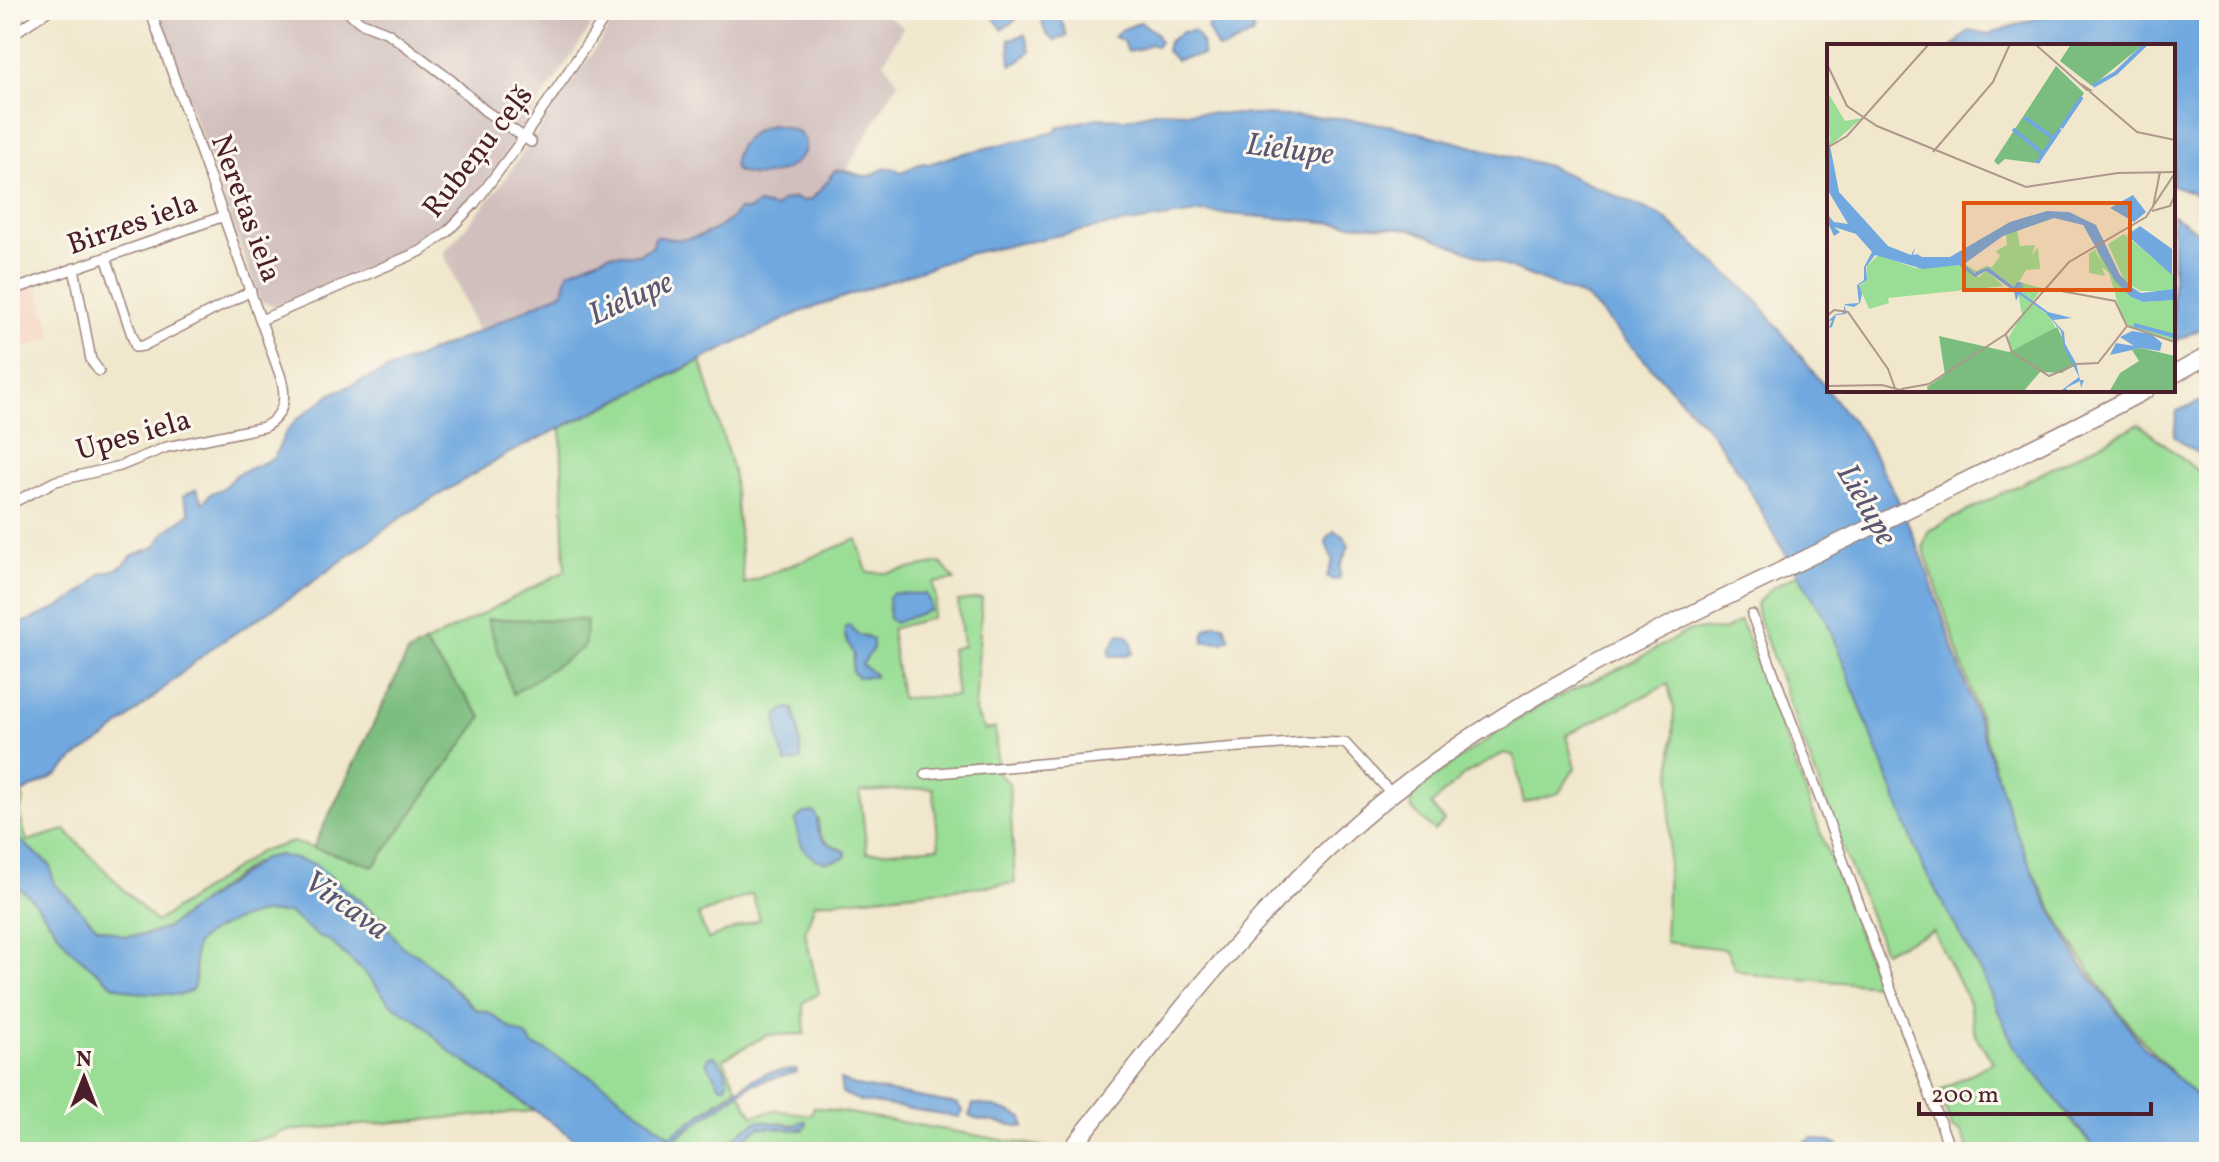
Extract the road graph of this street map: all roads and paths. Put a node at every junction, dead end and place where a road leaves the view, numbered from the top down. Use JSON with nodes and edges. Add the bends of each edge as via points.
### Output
{"nodes":[{"id":1,"x":49,"y":10,"type":"edge"},
{"id":2,"x":150,"y":10,"type":"edge"},
{"id":3,"x":346,"y":10,"type":"edge"},
{"id":4,"x":610,"y":10,"type":"edge"},
{"id":5,"x":10,"y":36,"type":"edge"},
{"id":6,"x":528,"y":139,"type":"junction"},
{"id":7,"x":224,"y":216,"type":"junction"},
{"id":8,"x":106,"y":257,"type":"junction"},
{"id":9,"x":74,"y":268,"type":"junction"},
{"id":10,"x":10,"y":291,"type":"edge"},
{"id":11,"x":251,"y":291,"type":"junction"},
{"id":12,"x":261,"y":320,"type":"junction"},
{"id":13,"x":2209,"y":355,"type":"edge"},
{"id":14,"x":99,"y":371,"type":"dead end"},
{"id":15,"x":2175,"y":374,"type":"edge"},
{"id":16,"x":2142,"y":392,"type":"edge"},
{"id":17,"x":273,"y":422,"type":"joint"},
{"id":18,"x":10,"y":504,"type":"edge"},
{"id":19,"x":1752,"y":615,"type":"dead end"},
{"id":20,"x":925,"y":774,"type":"dead end"},
{"id":21,"x":1392,"y":794,"type":"junction"},
{"id":22,"x":1074,"y":1146,"type":"edge"},
{"id":23,"x":1102,"y":1152,"type":"edge"},
{"id":24,"x":1951,"y":1152,"type":"edge"}],
"edges":[{"from":1,"to":5,"type":"street"},
{"from":2,"to":7,"type":"street","name":"Neretas iela"},
{"from":3,"to":6,"type":"street","via":[[388,33]]},
{"from":4,"to":6,"type":"street","name":"Rubeņu ceļš"},
{"from":6,"to":12,"type":"street","name":"Rubeņu ceļš","via":[[436,242]]},
{"from":7,"to":8,"type":"street","name":"Birzes iela"},
{"from":7,"to":11,"type":"street","name":"Neretas iela"},
{"from":8,"to":9,"type":"street","name":"Birzes iela"},
{"from":8,"to":11,"type":"street","via":[[136,347]]},
{"from":9,"to":10,"type":"street","name":"Birzes iela"},
{"from":9,"to":14,"type":"street","via":[[91,360]]},
{"from":11,"to":12,"type":"street","name":"Neretas iela"},
{"from":12,"to":17,"type":"street","name":"Neretas iela","via":[[285,390],[283,408]]},
{"from":13,"to":15,"type":"highway"},
{"from":16,"to":21,"type":"highway","via":[[1646,635],[1536,695]]},
{"from":17,"to":18,"type":"street","name":"Upes iela","via":[[56,481]]},
{"from":19,"to":24,"type":"street"},
{"from":20,"to":21,"type":"street","via":[[1275,744],[1345,743]]},
{"from":21,"to":22,"type":"highway","via":[[1321,856],[1229,953]]},
{"from":22,"to":23,"type":"street"}]}
